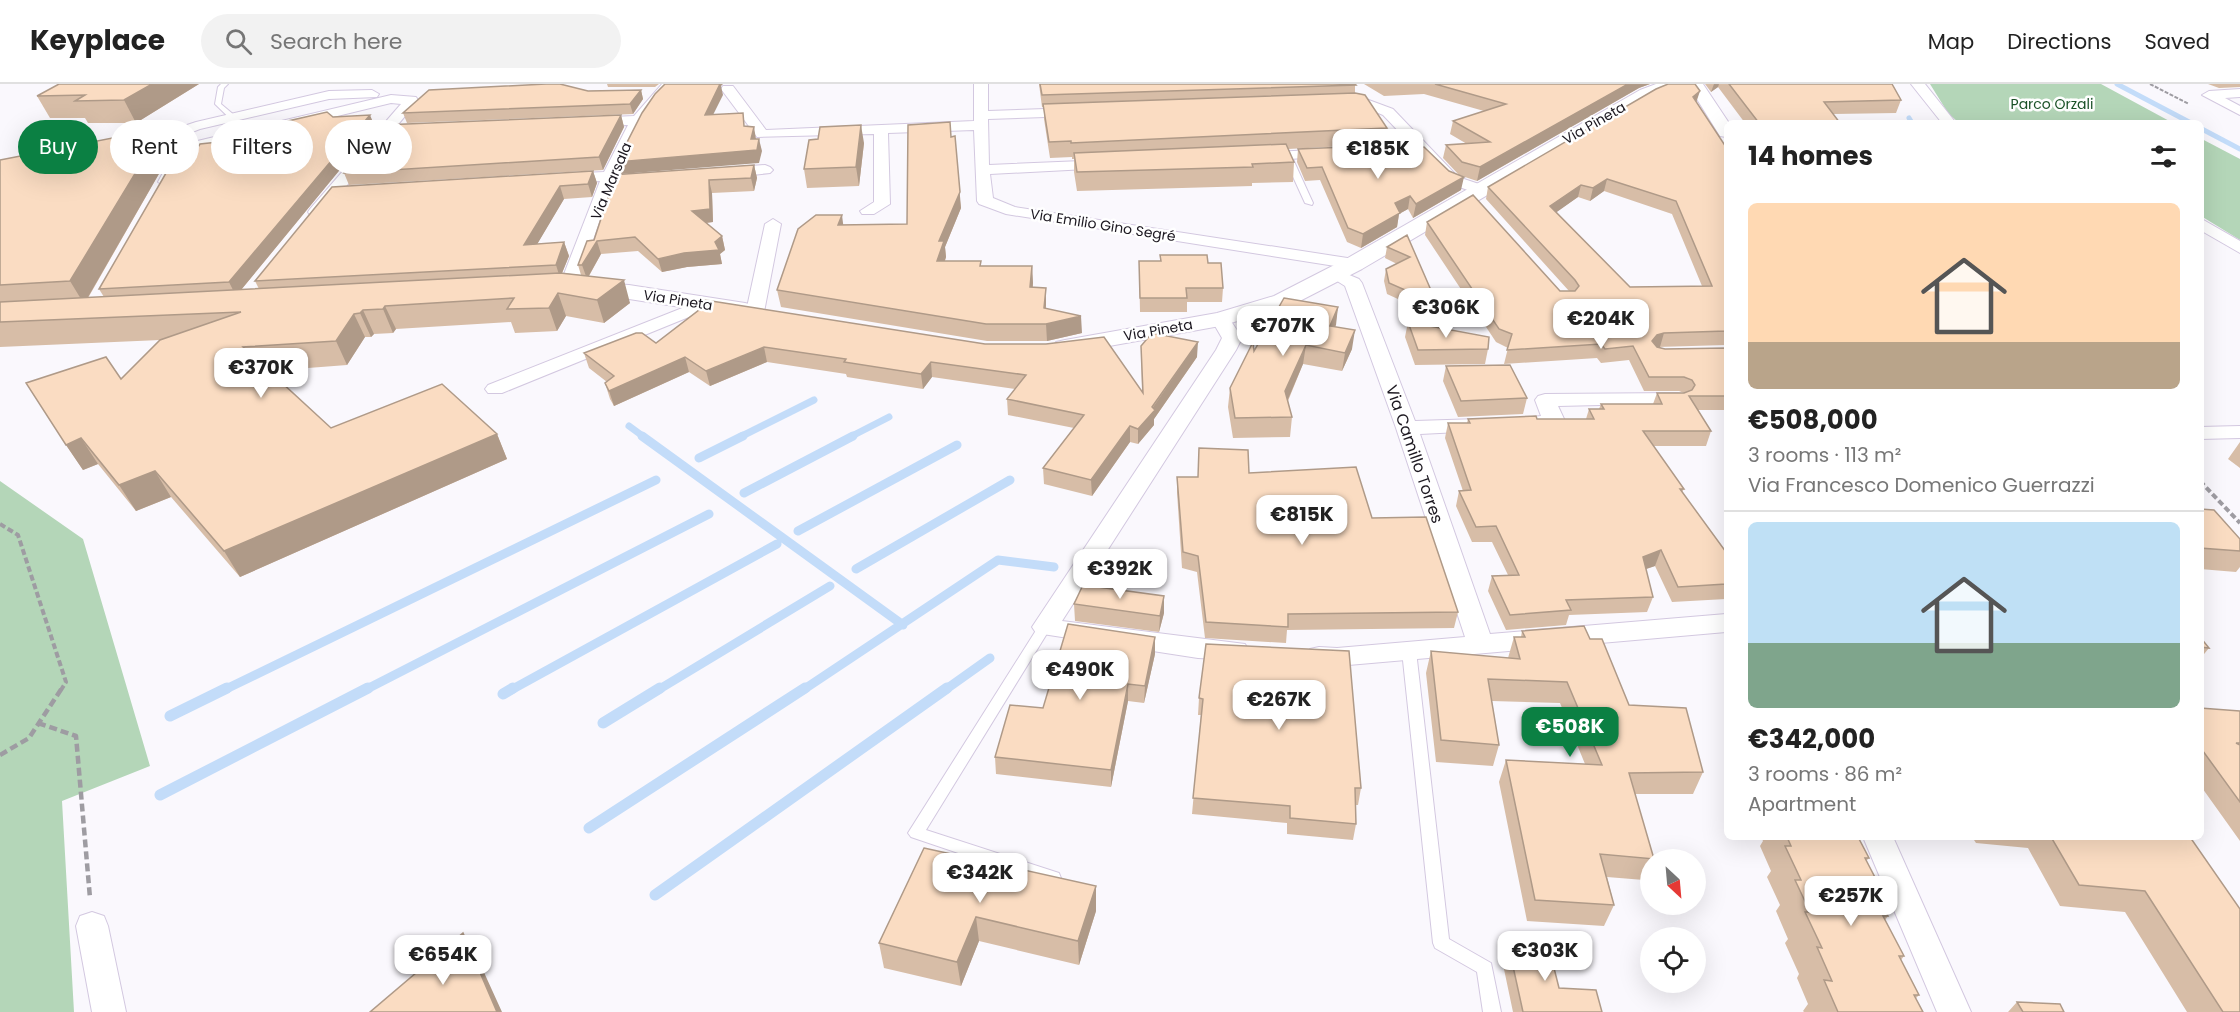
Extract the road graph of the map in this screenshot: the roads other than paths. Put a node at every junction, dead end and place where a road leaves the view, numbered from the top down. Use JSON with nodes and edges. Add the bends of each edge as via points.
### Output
{"nodes":[{"id":1,"x":225,"y":84,"type":"edge"},
{"id":2,"x":981,"y":84,"type":"edge"},
{"id":3,"x":1356,"y":84,"type":"edge"},
{"id":4,"x":1688,"y":84,"type":"edge"},
{"id":5,"x":1695,"y":84,"type":"edge"},
{"id":6,"x":1918,"y":84,"type":"edge"},
{"id":7,"x":663,"y":89,"type":"edge"},
{"id":8,"x":728,"y":89,"type":"dead end"},
{"id":9,"x":2240,"y":93,"type":"edge"},
{"id":10,"x":635,"y":94,"type":"edge"},
{"id":11,"x":391,"y":99,"type":"junction"},
{"id":12,"x":1330,"y":103,"type":"edge"},
{"id":13,"x":1366,"y":103,"type":"junction"},
{"id":14,"x":1086,"y":111,"type":"edge"},
{"id":15,"x":2240,"y":111,"type":"edge"},
{"id":16,"x":233,"y":117,"type":"junction"},
{"id":17,"x":236,"y":120,"type":"edge"},
{"id":18,"x":304,"y":120,"type":"edge"},
{"id":19,"x":392,"y":120,"type":"edge"},
{"id":20,"x":637,"y":120,"type":"junction"},
{"id":21,"x":981,"y":120,"type":"junction"},
{"id":22,"x":1946,"y":120,"type":"edge"},
{"id":23,"x":579,"y":123,"type":"edge"},
{"id":24,"x":199,"y":127,"type":"edge"},
{"id":25,"x":881,"y":129,"type":"junction"},
{"id":26,"x":1724,"y":129,"type":"edge"},
{"id":27,"x":1423,"y":149,"type":"junction"},
{"id":28,"x":1400,"y":150,"type":"edge"},
{"id":29,"x":1344,"y":153,"type":"edge"},
{"id":30,"x":1287,"y":156,"type":"junction"},
{"id":31,"x":1240,"y":158,"type":"edge"},
{"id":32,"x":1123,"y":163,"type":"edge"},
{"id":33,"x":765,"y":170,"type":"dead end"},
{"id":34,"x":982,"y":170,"type":"junction"},
{"id":35,"x":167,"y":174,"type":"edge"},
{"id":36,"x":347,"y":174,"type":"edge"},
{"id":37,"x":709,"y":174,"type":"edge"},
{"id":38,"x":552,"y":180,"type":"edge"},
{"id":39,"x":613,"y":180,"type":"junction"},
{"id":40,"x":353,"y":193,"type":"edge"},
{"id":41,"x":330,"y":194,"type":"junction"},
{"id":42,"x":158,"y":196,"type":"edge"},
{"id":43,"x":1475,"y":197,"type":"junction"},
{"id":44,"x":1309,"y":203,"type":"dead end"},
{"id":45,"x":868,"y":211,"type":"dead end"},
{"id":46,"x":308,"y":222,"type":"edge"},
{"id":47,"x":773,"y":224,"type":"dead end"},
{"id":48,"x":2204,"y":226,"type":"edge"},
{"id":49,"x":2240,"y":248,"type":"edge"},
{"id":50,"x":1298,"y":255,"type":"junction"},
{"id":51,"x":1335,"y":274,"type":"junction"},
{"id":52,"x":568,"y":287,"type":"junction"},
{"id":53,"x":545,"y":288,"type":"edge"},
{"id":54,"x":705,"y":304,"type":"junction"},
{"id":55,"x":754,"y":312,"type":"junction"},
{"id":56,"x":778,"y":315,"type":"edge"},
{"id":57,"x":1220,"y":319,"type":"junction"},
{"id":58,"x":1047,"y":350,"type":"edge"},
{"id":59,"x":495,"y":389,"type":"dead end"},
{"id":60,"x":1678,"y":399,"type":"edge"},
{"id":61,"x":1407,"y":428,"type":"junction"},
{"id":62,"x":2240,"y":432,"type":"edge"},
{"id":63,"x":2204,"y":433,"type":"edge"},
{"id":64,"x":1724,"y":623,"type":"edge"},
{"id":65,"x":1046,"y":627,"type":"junction"},
{"id":66,"x":1481,"y":646,"type":"junction"},
{"id":67,"x":1409,"y":651,"type":"junction"},
{"id":68,"x":1256,"y":652,"type":"edge"},
{"id":69,"x":1291,"y":654,"type":"edge"},
{"id":70,"x":1879,"y":840,"type":"edge"},
{"id":71,"x":1071,"y":884,"type":"edge"},
{"id":72,"x":92,"y":926,"type":"road end"},
{"id":73,"x":109,"y":1012,"type":"edge"},
{"id":74,"x":1492,"y":1012,"type":"edge"},
{"id":75,"x":1954,"y":1012,"type":"edge"}],
"edges":[{"from":1,"to":16,"type":"lane","via":[[220,87],[218,104]]},
{"from":2,"to":21,"type":"street","name":"Via Emilio Gino Segré"},
{"from":3,"to":13,"type":"street"},
{"from":4,"to":43,"type":"street","name":"Via Pineta","via":[[1654,89]]},
{"from":5,"to":26,"type":"street"},
{"from":6,"to":22,"type":"street"},
{"from":7,"to":10,"type":"street"},
{"from":7,"to":20,"type":"street","name":"Via Marsala"},
{"from":8,"to":25,"type":"street","via":[[762,134]]},
{"from":9,"to":15,"type":"street","via":[[2209,95]]},
{"from":11,"to":16,"type":"street","via":[[382,94],[329,94]]},
{"from":11,"to":18,"type":"street"},
{"from":11,"to":19,"type":"street","via":[[411,99]]},
{"from":12,"to":13,"type":"street"},
{"from":13,"to":27,"type":"street","via":[[1388,112]]},
{"from":14,"to":21,"type":"street"},
{"from":16,"to":17,"type":"lane"},
{"from":16,"to":24,"type":"street"},
{"from":20,"to":23,"type":"street"},
{"from":20,"to":39,"type":"street","name":"Via Marsala"},
{"from":21,"to":25,"type":"street"},
{"from":21,"to":34,"type":"street","name":"Via Emilio Gino Segré"},
{"from":25,"to":45,"type":"street","via":[[882,204]]},
{"from":27,"to":28,"type":"street"},
{"from":27,"to":43,"type":"street"},
{"from":29,"to":30,"type":"street"},
{"from":30,"to":31,"type":"street"},
{"from":30,"to":44,"type":"lane"},
{"from":32,"to":34,"type":"street"},
{"from":33,"to":37,"type":"street"},
{"from":34,"to":50,"type":"street","name":"Via Emilio Gino Segré","via":[[985,201],[1012,211]]},
{"from":35,"to":42,"type":"street"},
{"from":36,"to":41,"type":"street"},
{"from":38,"to":39,"type":"street"},
{"from":39,"to":52,"type":"street","name":"Via Marsala"},
{"from":40,"to":41,"type":"street"},
{"from":41,"to":46,"type":"street"},
{"from":43,"to":51,"type":"street","name":"Via Pineta"},
{"from":47,"to":55,"type":"street"},
{"from":48,"to":49,"type":"street"},
{"from":50,"to":51,"type":"street"},
{"from":50,"to":51,"type":"street","name":"Via Emilio Gino Segré"},
{"from":51,"to":57,"type":"street","name":"Via Pineta","via":[[1282,301]]},
{"from":51,"to":61,"type":"street","name":"Via Camillo Torres","via":[[1353,284]]},
{"from":52,"to":53,"type":"street","name":"Via Pineta"},
{"from":52,"to":54,"type":"street","name":"Via Pineta"},
{"from":54,"to":55,"type":"street","name":"Via Pineta"},
{"from":54,"to":59,"type":"street"},
{"from":55,"to":56,"type":"street","name":"Via Pineta"},
{"from":57,"to":58,"type":"street","name":"Via Pineta"},
{"from":57,"to":65,"type":"street","via":[[1232,338],[1226,350]]},
{"from":60,"to":61,"type":"street","via":[[1545,400],[1554,421]]},
{"from":61,"to":66,"type":"street","name":"Via Camillo Torres"},
{"from":62,"to":63,"type":"street"},
{"from":64,"to":66,"type":"street"},
{"from":65,"to":68,"type":"street","via":[[1198,649]]},
{"from":65,"to":71,"type":"lane","via":[[916,833]]},
{"from":66,"to":67,"type":"street"},
{"from":67,"to":69,"type":"street","via":[[1337,657]]},
{"from":67,"to":74,"type":"lane","via":[[1441,943],[1485,968]]},
{"from":70,"to":75,"type":"street"},
{"from":72,"to":73,"type":"street"}]}
